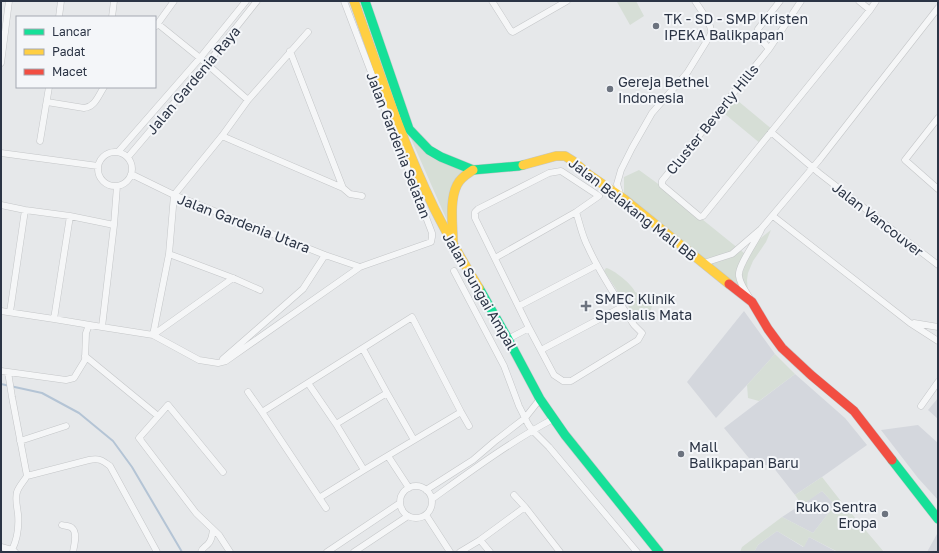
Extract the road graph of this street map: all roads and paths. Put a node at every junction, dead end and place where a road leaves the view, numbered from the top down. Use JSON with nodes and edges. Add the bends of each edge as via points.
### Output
{"nodes":[{"id":1,"x":10,"y":1,"type":"edge"},
{"id":2,"x":61,"y":1,"type":"edge"},
{"id":3,"x":114,"y":1,"type":"edge"},
{"id":4,"x":174,"y":1,"type":"edge"},
{"id":5,"x":246,"y":1,"type":"edge"},
{"id":6,"x":257,"y":1,"type":"edge"},
{"id":7,"x":344,"y":1,"type":"edge"},
{"id":8,"x":354,"y":1,"type":"edge"},
{"id":9,"x":365,"y":1,"type":"edge"},
{"id":10,"x":492,"y":1,"type":"edge"},
{"id":11,"x":567,"y":1,"type":"edge"},
{"id":12,"x":696,"y":1,"type":"edge"},
{"id":13,"x":780,"y":1,"type":"edge"},
{"id":14,"x":801,"y":1,"type":"edge"},
{"id":15,"x":859,"y":1,"type":"edge"},
{"id":16,"x":876,"y":1,"type":"edge"},
{"id":17,"x":938,"y":8,"type":"edge"},
{"id":18,"x":870,"y":10,"type":"junction"},
{"id":19,"x":59,"y":16,"type":"edge"},
{"id":20,"x":112,"y":16,"type":"edge"},
{"id":21,"x":156,"y":25,"type":"edge"},
{"id":22,"x":308,"y":32,"type":"dead end"},
{"id":23,"x":769,"y":49,"type":"junction"},
{"id":24,"x":290,"y":51,"type":"junction"},
{"id":25,"x":200,"y":58,"type":"junction"},
{"id":26,"x":1,"y":63,"type":"edge"},
{"id":27,"x":207,"y":64,"type":"junction"},
{"id":28,"x":49,"y":88,"type":"edge"},
{"id":29,"x":103,"y":88,"type":"edge"},
{"id":30,"x":248,"y":100,"type":"junction"},
{"id":31,"x":47,"y":102,"type":"junction"},
{"id":32,"x":938,"y":118,"type":"edge"},
{"id":33,"x":771,"y":132,"type":"junction"},
{"id":34,"x":222,"y":136,"type":"junction"},
{"id":35,"x":40,"y":141,"type":"dead end"},
{"id":36,"x":118,"y":152,"type":"junction"},
{"id":37,"x":1,"y":153,"type":"edge"},
{"id":38,"x":128,"y":158,"type":"junction"},
{"id":39,"x":98,"y":166,"type":"junction"},
{"id":40,"x":813,"y":168,"type":"junction"},
{"id":41,"x":473,"y":170,"type":"junction"},
{"id":42,"x":131,"y":174,"type":"junction"},
{"id":43,"x":617,"y":184,"type":"junction"},
{"id":44,"x":604,"y":185,"type":"junction"},
{"id":45,"x":117,"y":186,"type":"junction"},
{"id":46,"x":343,"y":188,"type":"junction"},
{"id":47,"x":938,"y":189,"type":"edge"},
{"id":48,"x":174,"y":196,"type":"junction"},
{"id":49,"x":362,"y":196,"type":"dead end"},
{"id":50,"x":621,"y":197,"type":"junction"},
{"id":51,"x":1,"y":204,"type":"edge"},
{"id":52,"x":25,"y":210,"type":"junction"},
{"id":53,"x":576,"y":212,"type":"junction"},
{"id":54,"x":70,"y":216,"type":"junction"},
{"id":55,"x":773,"y":216,"type":"junction"},
{"id":56,"x":114,"y":225,"type":"junction"},
{"id":57,"x":761,"y":229,"type":"junction"},
{"id":58,"x":453,"y":244,"type":"junction"},
{"id":59,"x":169,"y":254,"type":"junction"},
{"id":60,"x":325,"y":255,"type":"junction"},
{"id":61,"x":495,"y":258,"type":"junction"},
{"id":62,"x":704,"y":263,"type":"junction"},
{"id":63,"x":597,"y":265,"type":"junction"},
{"id":64,"x":938,"y":265,"type":"edge"},
{"id":65,"x":360,"y":268,"type":"junction"},
{"id":66,"x":454,"y":271,"type":"dead end"},
{"id":67,"x":233,"y":278,"type":"junction"},
{"id":68,"x":260,"y":290,"type":"dead end"},
{"id":69,"x":752,"y":302,"type":"junction"},
{"id":70,"x":519,"y":306,"type":"junction"},
{"id":71,"x":622,"y":307,"type":"junction"},
{"id":72,"x":1,"y":311,"type":"edge"},
{"id":73,"x":10,"y":312,"type":"junction"},
{"id":74,"x":54,"y":318,"type":"junction"},
{"id":75,"x":910,"y":322,"type":"junction"},
{"id":76,"x":89,"y":325,"type":"junction"},
{"id":77,"x":102,"y":327,"type":"junction"},
{"id":78,"x":938,"y":327,"type":"edge"},
{"id":79,"x":529,"y":328,"type":"junction"},
{"id":80,"x":153,"y":335,"type":"junction"},
{"id":81,"x":508,"y":339,"type":"junction"},
{"id":82,"x":938,"y":342,"type":"edge"},
{"id":83,"x":363,"y":349,"type":"junction"},
{"id":84,"x":541,"y":350,"type":"junction"},
{"id":85,"x":85,"y":356,"type":"junction"},
{"id":86,"x":218,"y":363,"type":"junction"},
{"id":87,"x":1,"y":371,"type":"edge"},
{"id":88,"x":8,"y":374,"type":"junction"},
{"id":89,"x":938,"y":382,"type":"edge"},
{"id":90,"x":308,"y":383,"type":"junction"},
{"id":91,"x":248,"y":392,"type":"dead end"},
{"id":92,"x":387,"y":393,"type":"junction"},
{"id":93,"x":540,"y":399,"type":"junction"},
{"id":94,"x":921,"y":406,"type":"dead end"},
{"id":95,"x":262,"y":412,"type":"junction"},
{"id":96,"x":461,"y":412,"type":"junction"},
{"id":97,"x":158,"y":416,"type":"junction"},
{"id":98,"x":525,"y":418,"type":"junction"},
{"id":99,"x":553,"y":419,"type":"junction"},
{"id":100,"x":336,"y":424,"type":"junction"},
{"id":101,"x":66,"y":426,"type":"dead end"},
{"id":102,"x":469,"y":426,"type":"dead end"},
{"id":103,"x":532,"y":430,"type":"junction"},
{"id":104,"x":414,"y":440,"type":"junction"},
{"id":105,"x":20,"y":441,"type":"junction"},
{"id":106,"x":388,"y":456,"type":"junction"},
{"id":107,"x":364,"y":470,"type":"junction"},
{"id":108,"x":223,"y":472,"type":"dead end"},
{"id":109,"x":27,"y":476,"type":"junction"},
{"id":110,"x":409,"y":488,"type":"junction"},
{"id":111,"x":426,"y":490,"type":"junction"},
{"id":112,"x":514,"y":495,"type":"dead end"},
{"id":113,"x":319,"y":498,"type":"junction"},
{"id":114,"x":432,"y":499,"type":"junction"},
{"id":115,"x":400,"y":503,"type":"junction"},
{"id":116,"x":525,"y":507,"type":"junction"},
{"id":117,"x":326,"y":508,"type":"dead end"},
{"id":118,"x":426,"y":515,"type":"junction"},
{"id":119,"x":408,"y":516,"type":"junction"},
{"id":120,"x":938,"y":519,"type":"edge"},
{"id":121,"x":62,"y":525,"type":"dead end"},
{"id":122,"x":213,"y":530,"type":"junction"},
{"id":123,"x":480,"y":540,"type":"junction"},
{"id":124,"x":1,"y":547,"type":"edge"},
{"id":125,"x":14,"y":551,"type":"edge"},
{"id":126,"x":73,"y":552,"type":"edge"},
{"id":127,"x":158,"y":552,"type":"edge"},
{"id":128,"x":201,"y":552,"type":"edge"},
{"id":129,"x":230,"y":552,"type":"edge"},
{"id":130,"x":327,"y":552,"type":"edge"},
{"id":131,"x":354,"y":552,"type":"edge"},
{"id":132,"x":450,"y":552,"type":"edge"},
{"id":133,"x":460,"y":552,"type":"edge"},
{"id":134,"x":490,"y":552,"type":"edge"},
{"id":135,"x":560,"y":552,"type":"edge"},
{"id":136,"x":637,"y":552,"type":"edge"},
{"id":137,"x":660,"y":552,"type":"edge"}],
"edges":[{"from":1,"to":26,"type":"street"},
{"from":2,"to":19,"type":"street"},
{"from":3,"to":20,"type":"street"},
{"from":4,"to":21,"type":"street"},
{"from":5,"to":25,"type":"street","name":"Jalan Gardenia Raya"},
{"from":6,"to":27,"type":"street","name":"Jalan Gardenia Raya"},
{"from":7,"to":65,"type":"street","name":"Jalan Gardenia Selatan","via":[[432,237],[428,243]]},
{"from":8,"to":58,"type":"main road","name":"Jalan Sungai Ampal","via":[[404,140]]},
{"from":9,"to":41,"type":"main road","name":"Jalan Belakang Mall BB","via":[[409,129],[429,150],[441,158]]},
{"from":10,"to":11,"type":"street","via":[[514,32]]},
{"from":12,"to":43,"type":"street","via":[[710,24],[711,34],[686,73],[652,113],[624,163]]},
{"from":13,"to":23,"type":"street","via":[[758,29],[760,38]]},
{"from":14,"to":23,"type":"street","name":"Cluster Beverly Hills"},
{"from":15,"to":18,"type":"street"},
{"from":16,"to":18,"type":"street","name":"Cluster Beverly Hills"},
{"from":17,"to":40,"type":"street"},
{"from":18,"to":33,"type":"street","name":"Cluster Beverly Hills"},
{"from":21,"to":25,"type":"street"},
{"from":22,"to":24,"type":"street"},
{"from":23,"to":33,"type":"street","name":"Cluster Beverly Hills","via":[[662,181],[662,185],[702,217]]},
{"from":24,"to":30,"type":"street"},
{"from":24,"to":46,"type":"street"},
{"from":25,"to":27,"type":"street"},
{"from":25,"to":36,"type":"street","name":"Jalan Gardenia Raya"},
{"from":27,"to":30,"type":"street"},
{"from":27,"to":38,"type":"street","name":"Jalan Gardenia Raya"},
{"from":28,"to":31,"type":"street"},
{"from":29,"to":31,"type":"street","via":[[89,107]]},
{"from":30,"to":34,"type":"street"},
{"from":31,"to":35,"type":"street"},
{"from":32,"to":47,"type":"street","via":[[905,160]]},
{"from":33,"to":40,"type":"street"},
{"from":34,"to":46,"type":"street"},
{"from":34,"to":48,"type":"street"},
{"from":36,"to":38,"type":"street"},
{"from":36,"to":39,"type":"street","via":[[103,157]]},
{"from":37,"to":39,"type":"street"},
{"from":38,"to":42,"type":"street","via":[[132,168]]},
{"from":39,"to":45,"type":"street","via":[[102,179]]},
{"from":40,"to":55,"type":"street"},
{"from":40,"to":64,"type":"street","name":"Jalan Vancouver"},
{"from":41,"to":44,"type":"main road","name":"Jalan Belakang Mall BB","via":[[519,166],[564,156]]},
{"from":41,"to":58,"type":"main road","via":[[457,184],[454,193]]},
{"from":42,"to":45,"type":"street","via":[[128,180]]},
{"from":42,"to":48,"type":"street","name":"Jalan Gardenia Utara"},
{"from":43,"to":44,"type":"street"},
{"from":43,"to":50,"type":"street"},
{"from":44,"to":50,"type":"main road","name":"Jalan Belakang Mall BB"},
{"from":45,"to":56,"type":"street"},
{"from":46,"to":49,"type":"street","via":[[350,194]]},
{"from":48,"to":59,"type":"street"},
{"from":48,"to":60,"type":"street","name":"Jalan Gardenia Utara"},
{"from":50,"to":62,"type":"main road","name":"Jalan Belakang Mall BB"},
{"from":51,"to":52,"type":"street"},
{"from":52,"to":54,"type":"street"},
{"from":52,"to":73,"type":"street"},
{"from":53,"to":61,"type":"street"},
{"from":53,"to":61,"type":"street","via":[[599,196],[561,171],[548,173],[478,209],[475,218]]},
{"from":53,"to":63,"type":"street"},
{"from":54,"to":56,"type":"street"},
{"from":54,"to":74,"type":"street"},
{"from":55,"to":57,"type":"street"},
{"from":55,"to":75,"type":"street"},
{"from":56,"to":77,"type":"street"},
{"from":57,"to":62,"type":"street","via":[[732,254]]},
{"from":57,"to":69,"type":"street","via":[[738,275]]},
{"from":58,"to":81,"type":"main road","name":"Jalan Sungai Ampal"},
{"from":59,"to":67,"type":"street"},
{"from":59,"to":80,"type":"street"},
{"from":60,"to":65,"type":"street","name":"Jalan Gardenia Utara"},
{"from":60,"to":86,"type":"street","via":[[303,289]]},
{"from":61,"to":70,"type":"street"},
{"from":62,"to":69,"type":"main road","name":"Jalan Belakang Mall BB"},
{"from":63,"to":70,"type":"street"},
{"from":63,"to":71,"type":"street"},
{"from":65,"to":86,"type":"street","via":[[226,361]]},
{"from":66,"to":98,"type":"street","via":[[504,366]]},
{"from":67,"to":68,"type":"street"},
{"from":67,"to":80,"type":"street"},
{"from":69,"to":120,"type":"main road","via":[[776,340],[811,375],[854,411]]},
{"from":70,"to":79,"type":"street"},
{"from":71,"to":84,"type":"street"},
{"from":71,"to":84,"type":"street","via":[[642,333],[638,340],[571,381],[563,381],[554,375]]},
{"from":72,"to":73,"type":"street"},
{"from":73,"to":74,"type":"street"},
{"from":74,"to":76,"type":"street"},
{"from":75,"to":78,"type":"street"},
{"from":75,"to":82,"type":"street"},
{"from":76,"to":77,"type":"street"},
{"from":76,"to":85,"type":"street"},
{"from":77,"to":80,"type":"street"},
{"from":79,"to":81,"type":"street"},
{"from":79,"to":84,"type":"street"},
{"from":80,"to":86,"type":"street","via":[[199,360]]},
{"from":81,"to":93,"type":"main road","name":"Jalan Sungai Ampal"},
{"from":83,"to":90,"type":"street"},
{"from":83,"to":92,"type":"street"},
{"from":83,"to":96,"type":"street","via":[[412,317]]},
{"from":85,"to":88,"type":"street","via":[[74,378],[66,380]]},
{"from":85,"to":97,"type":"street"},
{"from":87,"to":88,"type":"street"},
{"from":88,"to":105,"type":"street"},
{"from":89,"to":94,"type":"street"},
{"from":90,"to":95,"type":"street"},
{"from":90,"to":100,"type":"street"},
{"from":91,"to":95,"type":"street"},
{"from":92,"to":100,"type":"street"},
{"from":92,"to":104,"type":"street"},
{"from":93,"to":98,"type":"street"},
{"from":93,"to":99,"type":"main road","name":"Jalan Sungai Ampal"},
{"from":95,"to":113,"type":"street"},
{"from":96,"to":102,"type":"street"},
{"from":96,"to":104,"type":"street"},
{"from":97,"to":108,"type":"street","via":[[168,405]]},
{"from":97,"to":122,"type":"street","via":[[139,438],[196,513]]},
{"from":98,"to":103,"type":"street"},
{"from":98,"to":111,"type":"street","via":[[473,460]]},
{"from":99,"to":103,"type":"street"},
{"from":99,"to":137,"type":"main road","name":"Jalan Sungai Ampal"},
{"from":100,"to":107,"type":"street"},
{"from":101,"to":105,"type":"street"},
{"from":103,"to":114,"type":"street"},
{"from":103,"to":136,"type":"street"},
{"from":104,"to":106,"type":"street"},
{"from":105,"to":109,"type":"street"},
{"from":106,"to":107,"type":"street"},
{"from":106,"to":110,"type":"street"},
{"from":107,"to":113,"type":"street"},
{"from":109,"to":125,"type":"street","via":[[18,491],[18,534]]},
{"from":109,"to":127,"type":"street","via":[[89,460],[104,461],[110,466]]},
{"from":110,"to":111,"type":"street","via":[[418,486]]},
{"from":110,"to":115,"type":"street","via":[[402,494]]},
{"from":111,"to":114,"type":"street"},
{"from":112,"to":116,"type":"street"},
{"from":113,"to":117,"type":"street"},
{"from":114,"to":118,"type":"street","via":[[431,508]]},
{"from":115,"to":119,"type":"street"},
{"from":115,"to":130,"type":"street"},
{"from":116,"to":123,"type":"street"},
{"from":116,"to":135,"type":"street"},
{"from":118,"to":119,"type":"street","via":[[417,518]]},
{"from":118,"to":132,"type":"street"},
{"from":119,"to":131,"type":"street"},
{"from":121,"to":126,"type":"street","via":[[73,528]]},
{"from":122,"to":128,"type":"street","via":[[211,539]]},
{"from":122,"to":129,"type":"street"},
{"from":123,"to":133,"type":"street"},
{"from":123,"to":134,"type":"street"},
{"from":124,"to":125,"type":"street"}]}
